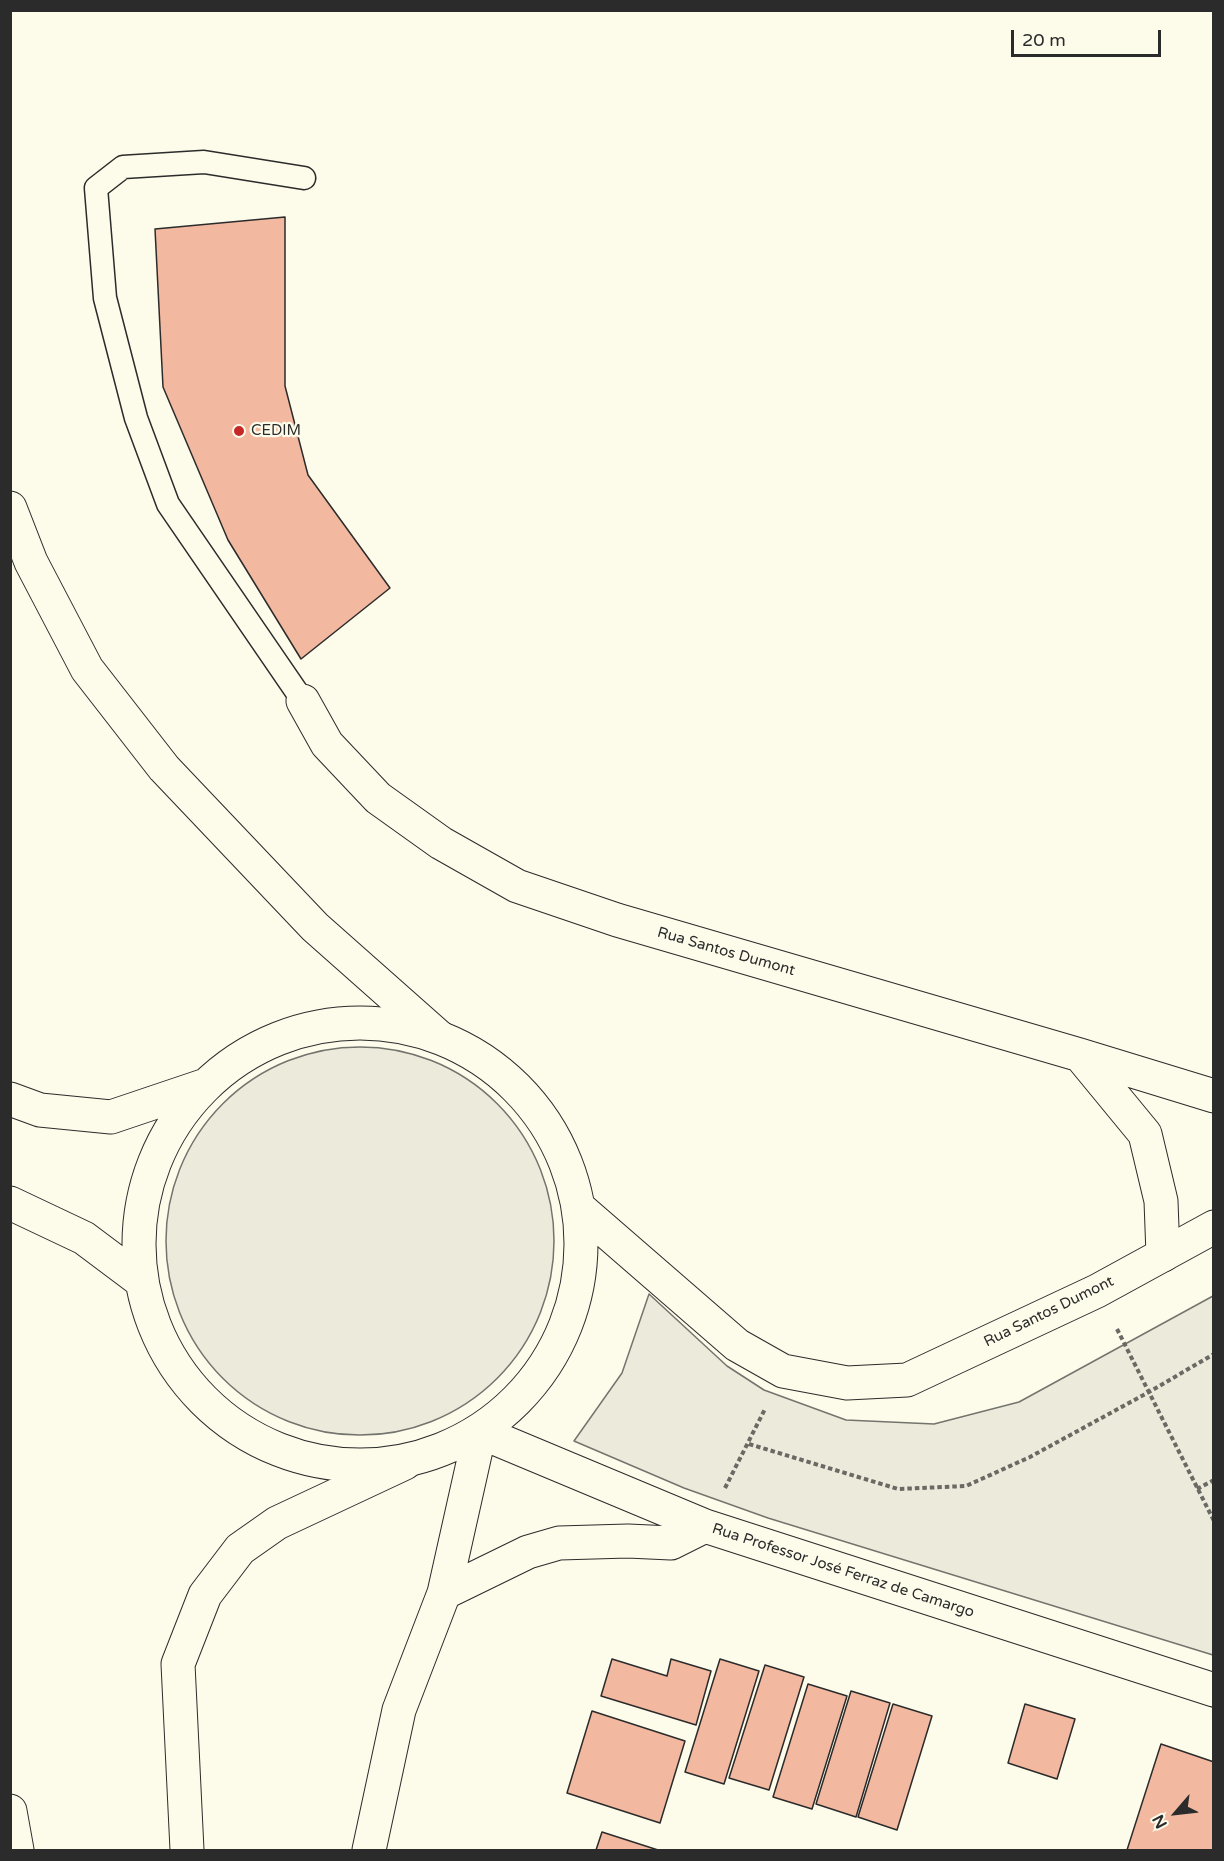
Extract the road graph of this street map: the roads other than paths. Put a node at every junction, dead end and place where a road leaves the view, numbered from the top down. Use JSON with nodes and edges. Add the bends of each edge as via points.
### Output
{"nodes":[{"id":1,"x":304,"y":178,"type":"dead end"},
{"id":2,"x":10,"y":508,"type":"edge"},
{"id":3,"x":303,"y":701,"type":"joint"},
{"id":4,"x":438,"y":1036,"type":"junction"},
{"id":5,"x":1080,"y":1055,"type":"junction"},
{"id":6,"x":203,"y":1086,"type":"junction"},
{"id":7,"x":1214,"y":1096,"type":"edge"},
{"id":8,"x":10,"y":1099,"type":"edge"},
{"id":9,"x":10,"y":1203,"type":"edge"},
{"id":10,"x":578,"y":1207,"type":"junction"},
{"id":11,"x":1214,"y":1227,"type":"edge"},
{"id":12,"x":1163,"y":1255,"type":"junction"},
{"id":13,"x":140,"y":1280,"type":"junction"},
{"id":14,"x":480,"y":1432,"type":"junction"},
{"id":15,"x":405,"y":1463,"type":"junction"},
{"id":16,"x":705,"y":1526,"type":"junction"},
{"id":17,"x":444,"y":1593,"type":"junction"},
{"id":18,"x":1214,"y":1690,"type":"edge"},
{"id":19,"x":10,"y":1811,"type":"edge"},
{"id":20,"x":17,"y":1851,"type":"edge"},
{"id":21,"x":187,"y":1851,"type":"edge"},
{"id":22,"x":369,"y":1851,"type":"edge"}],
"edges":[{"from":1,"to":3,"type":"lane","via":[[204,162],[123,167],[96,188],[105,298],[136,418],[168,504]]},
{"from":2,"to":4,"type":"main road","via":[[31,562],[87,669],[164,768],[315,927]]},
{"from":3,"to":5,"type":"main road","name":"Rua Santos Dumont","via":[[327,744],[378,798],[441,843],[517,886],[617,920]]},
{"from":4,"to":6,"type":"main road","via":[[376,1023],[312,1027],[253,1048]]},
{"from":4,"to":10,"type":"main road","via":[[488,1064],[530,1103],[561,1152]]},
{"from":5,"to":7,"type":"main road","name":"Rua Santos Dumont"},
{"from":5,"to":12,"type":"main road","via":[[1145,1134],[1161,1202]]},
{"from":6,"to":8,"type":"main road","via":[[111,1117],[40,1110]]},
{"from":6,"to":13,"type":"main road","via":[[161,1142],[140,1210]]},
{"from":9,"to":13,"type":"main road","via":[[84,1238]]},
{"from":10,"to":12,"type":"main road","name":"Rua Santos Dumont","via":[[737,1345],[783,1371],[847,1383],[907,1380],[1097,1291]]},
{"from":10,"to":14,"type":"main road","via":[[580,1272],[563,1335],[529,1390]]},
{"from":11,"to":12,"type":"main road","name":"Rua Santos Dumont"},
{"from":13,"to":15,"type":"main road","via":[[163,1348],[206,1405],[265,1446],[333,1466]]},
{"from":14,"to":15,"type":"main road","via":[[444,1451]]},
{"from":14,"to":16,"type":"main road","name":"Rua Professor José Ferraz de Camargo"},
{"from":14,"to":17,"type":"main road"},
{"from":15,"to":21,"type":"main road","via":[[277,1523],[240,1549],[205,1595],[178,1664]]},
{"from":16,"to":17,"type":"main road","via":[[671,1543],[559,1543],[528,1552]]},
{"from":16,"to":18,"type":"main road","name":"Rua Professor José Ferraz de Camargo"},
{"from":17,"to":22,"type":"main road","via":[[399,1710]]},
{"from":19,"to":20,"type":"main road"}]}
